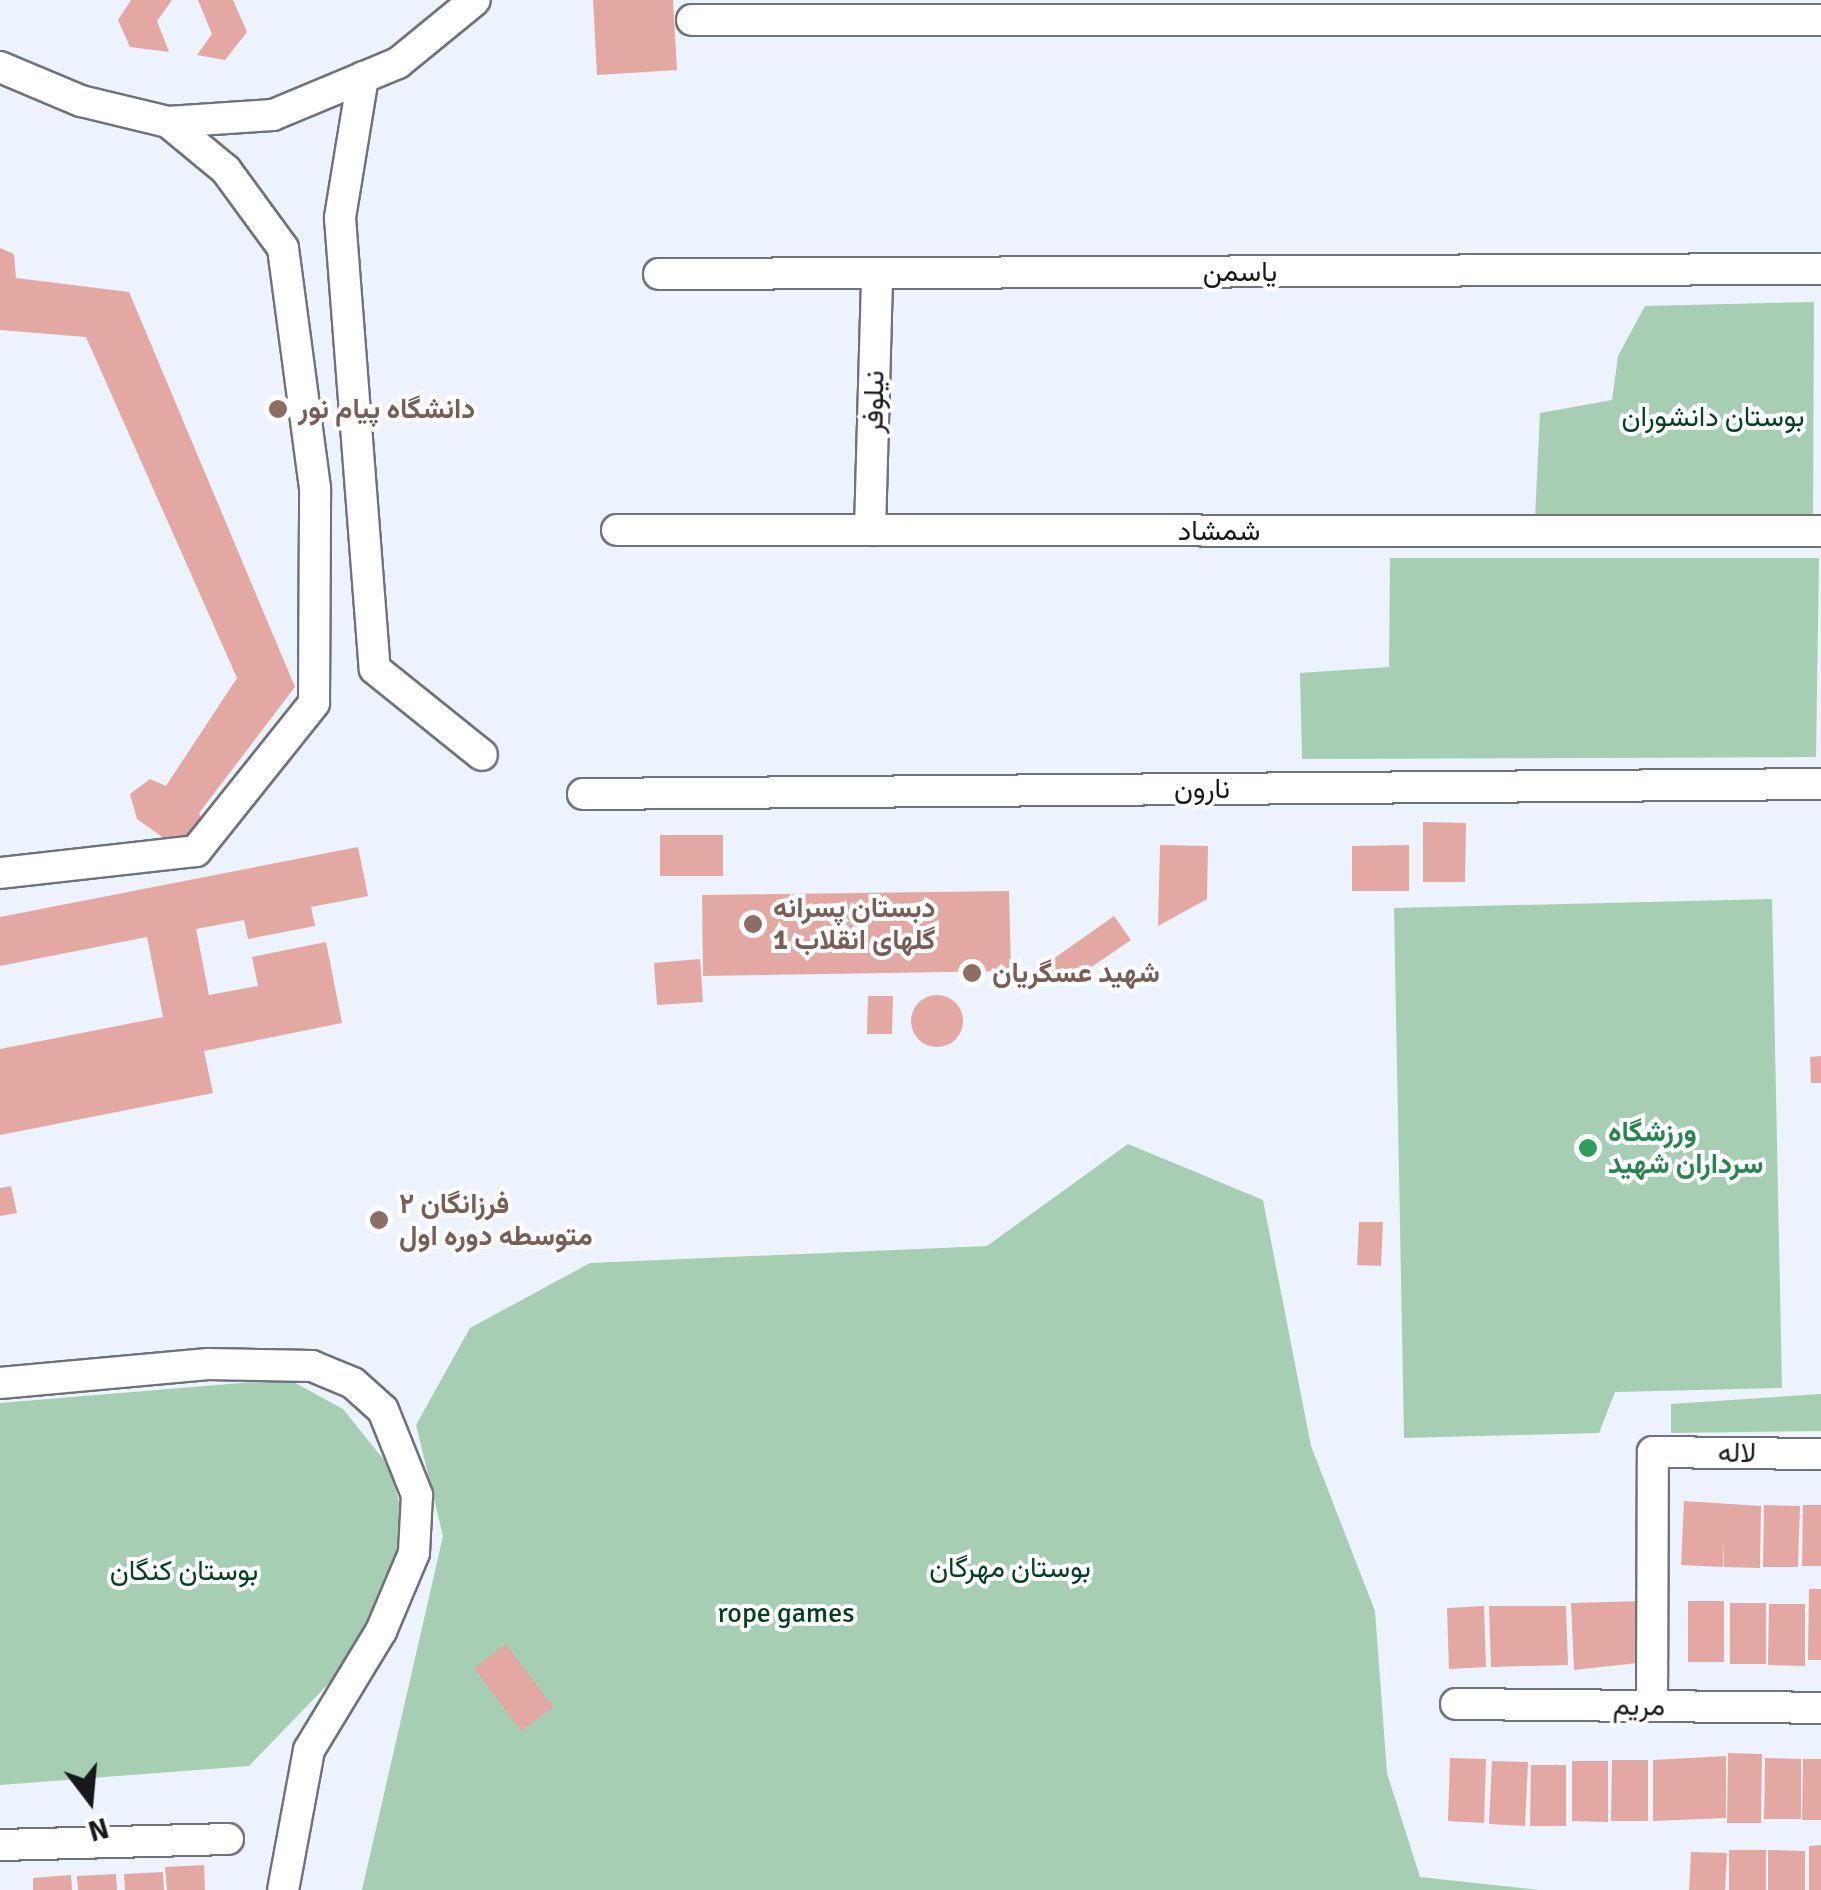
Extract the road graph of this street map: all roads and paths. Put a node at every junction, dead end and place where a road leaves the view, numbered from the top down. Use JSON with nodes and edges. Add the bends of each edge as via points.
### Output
{"nodes":[{"id":1,"x":475,"y":0,"type":"edge"},
{"id":2,"x":954,"y":10,"type":"edge"},
{"id":3,"x":692,"y":20,"type":"dead end"},
{"id":4,"x":1821,"y":20,"type":"edge"},
{"id":5,"x":0,"y":67,"type":"edge"},
{"id":6,"x":363,"y":77,"type":"junction"},
{"id":7,"x":168,"y":122,"type":"junction"},
{"id":8,"x":1821,"y":269,"type":"edge"},
{"id":9,"x":877,"y":273,"type":"junction"},
{"id":10,"x":659,"y":274,"type":"dead end"},
{"id":11,"x":617,"y":530,"type":"dead end"},
{"id":12,"x":870,"y":530,"type":"junction"},
{"id":13,"x":1821,"y":531,"type":"edge"},
{"id":14,"x":482,"y":755,"type":"dead end"},
{"id":15,"x":1821,"y":784,"type":"edge"},
{"id":16,"x":583,"y":794,"type":"dead end"},
{"id":17,"x":0,"y":874,"type":"edge"},
{"id":18,"x":0,"y":1383,"type":"edge"},
{"id":19,"x":1821,"y":1454,"type":"edge"},
{"id":20,"x":1456,"y":1704,"type":"dead end"},
{"id":21,"x":1652,"y":1706,"type":"junction"},
{"id":22,"x":1821,"y":1708,"type":"edge"},
{"id":23,"x":228,"y":1838,"type":"dead end"},
{"id":24,"x":0,"y":1846,"type":"edge"},
{"id":25,"x":283,"y":1890,"type":"edge"}],
"edges":[{"from":1,"to":6,"type":"street","via":[[398,63]]},
{"from":2,"to":3,"type":"street"},
{"from":2,"to":4,"type":"street"},
{"from":5,"to":7,"type":"street","via":[[81,101]]},
{"from":6,"to":7,"type":"street","via":[[273,115]]},
{"from":6,"to":14,"type":"street","via":[[340,218],[375,669]]},
{"from":7,"to":17,"type":"street","via":[[226,170],[283,248],[315,488],[314,703],[196,851]]},
{"from":8,"to":9,"type":"street","name":"یاسمن"},
{"from":9,"to":10,"type":"street","name":"یاسمن"},
{"from":9,"to":12,"type":"street","name":"نیلوفر"},
{"from":11,"to":12,"type":"street","name":"شمشاد"},
{"from":12,"to":13,"type":"street","name":"شمشاد"},
{"from":15,"to":16,"type":"street","name":"نارون"},
{"from":18,"to":25,"type":"street","via":[[208,1364],[312,1366],[352,1383],[383,1410],[418,1495],[414,1553],[381,1631],[310,1750]]},
{"from":19,"to":21,"type":"street","name":"لاله","via":[[1652,1452]]},
{"from":20,"to":21,"type":"street","name":"مریم"},
{"from":21,"to":22,"type":"street","name":"مریم"},
{"from":23,"to":24,"type":"street"}]}
